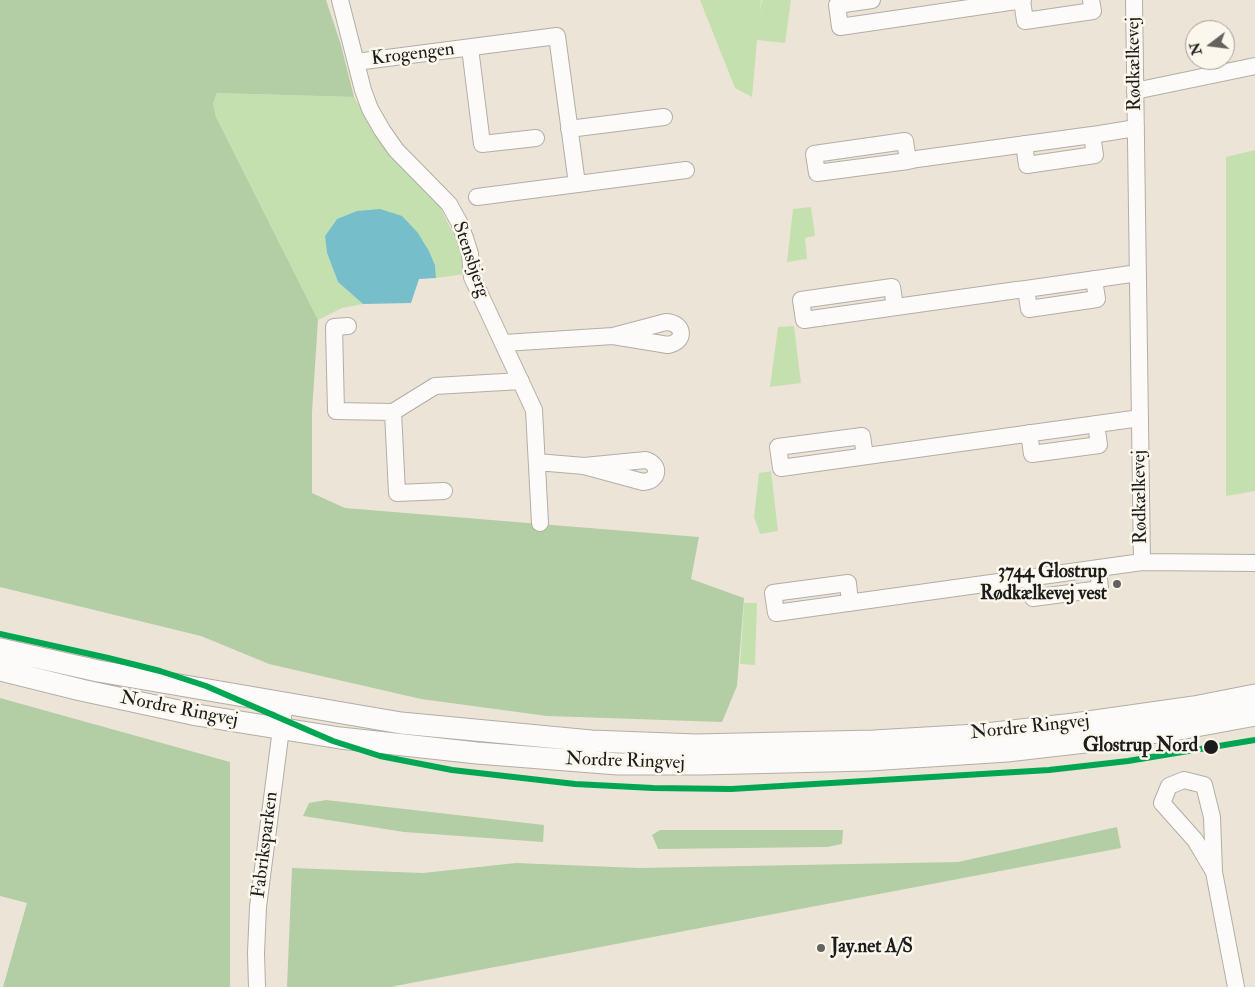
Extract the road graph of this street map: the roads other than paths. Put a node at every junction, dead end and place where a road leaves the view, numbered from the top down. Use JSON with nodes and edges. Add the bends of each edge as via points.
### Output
{"nodes":[{"id":1,"x":340,"y":0,"type":"edge"},
{"id":2,"x":872,"y":0,"type":"edge"},
{"id":3,"x":1022,"y":0,"type":"edge"},
{"id":4,"x":1091,"y":0,"type":"edge"},
{"id":5,"x":1134,"y":0,"type":"edge"},
{"id":6,"x":921,"y":7,"type":"edge"},
{"id":7,"x":470,"y":48,"type":"junction"},
{"id":8,"x":356,"y":62,"type":"junction"},
{"id":9,"x":1255,"y":66,"type":"edge"},
{"id":10,"x":1135,"y":91,"type":"junction"},
{"id":11,"x":664,"y":117,"type":"dead end"},
{"id":12,"x":1136,"y":128,"type":"junction"},
{"id":13,"x":569,"y":129,"type":"junction"},
{"id":14,"x":536,"y":138,"type":"dead end"},
{"id":15,"x":908,"y":161,"type":"junction"},
{"id":16,"x":686,"y":170,"type":"dead end"},
{"id":17,"x":576,"y":184,"type":"junction"},
{"id":18,"x":476,"y":197,"type":"dead end"},
{"id":19,"x":1138,"y":273,"type":"junction"},
{"id":20,"x":895,"y":307,"type":"junction"},
{"id":21,"x":348,"y":326,"type":"dead end"},
{"id":22,"x":613,"y":336,"type":"dead end"},
{"id":23,"x":504,"y":343,"type":"junction"},
{"id":24,"x":521,"y":381,"type":"junction"},
{"id":25,"x":393,"y":412,"type":"junction"},
{"id":26,"x":1140,"y":418,"type":"junction"},
{"id":27,"x":865,"y":456,"type":"junction"},
{"id":28,"x":537,"y":462,"type":"junction"},
{"id":29,"x":584,"y":466,"type":"dead end"},
{"id":30,"x":444,"y":492,"type":"dead end"},
{"id":31,"x":540,"y":523,"type":"dead end"},
{"id":32,"x":1142,"y":562,"type":"junction"},
{"id":33,"x":1255,"y":563,"type":"edge"},
{"id":34,"x":850,"y":602,"type":"dead end"},
{"id":35,"x":0,"y":649,"type":"edge"},
{"id":36,"x":0,"y":670,"type":"edge"},
{"id":37,"x":1255,"y":695,"type":"edge"},
{"id":38,"x":285,"y":704,"type":"junction"},
{"id":39,"x":1255,"y":715,"type":"edge"},
{"id":40,"x":281,"y":729,"type":"junction"},
{"id":41,"x":1214,"y":872,"type":"junction"},
{"id":42,"x":257,"y":987,"type":"edge"},
{"id":43,"x":1236,"y":987,"type":"edge"}],
"edges":[{"from":1,"to":8,"type":"street","name":"Stensbjerg"},
{"from":2,"to":6,"type":"street","via":[[837,5],[840,26]]},
{"from":3,"to":4,"type":"street","via":[[1026,21],[1093,11]]},
{"from":3,"to":6,"type":"street"},
{"from":5,"to":10,"type":"street","name":"Rødkælkevej"},
{"from":7,"to":8,"type":"street","name":"Krogengen"},
{"from":7,"to":13,"type":"street","name":"Krogengen","via":[[557,36]]},
{"from":7,"to":14,"type":"street","name":"Krogengen","via":[[482,144]]},
{"from":8,"to":23,"type":"street","name":"Stensbjerg","via":[[370,109],[382,130],[396,150],[449,204],[459,222],[470,254],[472,277]]},
{"from":9,"to":10,"type":"street"},
{"from":10,"to":12,"type":"street","name":"Rødkælkevej"},
{"from":11,"to":13,"type":"street"},
{"from":12,"to":15,"type":"street","name":"Rødkælkevej"},
{"from":12,"to":19,"type":"street","name":"Rødkælkevej"},
{"from":13,"to":17,"type":"street","name":"Krogengen"},
{"from":15,"to":15,"type":"street","name":"Rødkælkevej","via":[[905,141],[814,154],[817,173]]},
{"from":16,"to":17,"type":"street"},
{"from":17,"to":18,"type":"street"},
{"from":19,"to":20,"type":"street"},
{"from":19,"to":26,"type":"street","name":"Rødkælkevej"},
{"from":20,"to":20,"type":"street","via":[[892,287],[801,300],[804,320]]},
{"from":21,"to":25,"type":"street","via":[[334,327],[336,410]]},
{"from":22,"to":23,"type":"street"},
{"from":23,"to":24,"type":"street","name":"Stensbjerg"},
{"from":24,"to":25,"type":"street","via":[[435,386]]},
{"from":24,"to":28,"type":"street","name":"Stensbjerg","via":[[534,410]]},
{"from":25,"to":30,"type":"street","via":[[397,493]]},
{"from":26,"to":27,"type":"street"},
{"from":26,"to":32,"type":"street","name":"Rødkælkevej"},
{"from":27,"to":27,"type":"street","via":[[862,436],[778,447],[781,468]]},
{"from":28,"to":29,"type":"street"},
{"from":28,"to":31,"type":"street","name":"Stensbjerg"},
{"from":32,"to":33,"type":"street"},
{"from":32,"to":34,"type":"street","name":"Rødkælkevej"},
{"from":35,"to":38,"type":"main road","name":"Nordre Ringvej","via":[[98,672]]},
{"from":36,"to":40,"type":"main road","name":"Nordre Ringvej","via":[[197,715]]},
{"from":37,"to":38,"type":"main road","name":"Nordre Ringvej","via":[[1194,707],[977,735],[874,742],[696,745],[591,741],[401,723]]},
{"from":38,"to":40,"type":"street","name":"Fabriksparken"},
{"from":39,"to":40,"type":"main road","name":"Nordre Ringvej","via":[[1185,728],[1007,751],[869,760],[701,764],[618,764],[477,754]]},
{"from":40,"to":42,"type":"street","name":"Fabriksparken","via":[[258,907]]},
{"from":41,"to":41,"type":"street","via":[[1195,840],[1162,803],[1169,786],[1184,780],[1204,785],[1212,817]]},
{"from":41,"to":43,"type":"street"}]}
